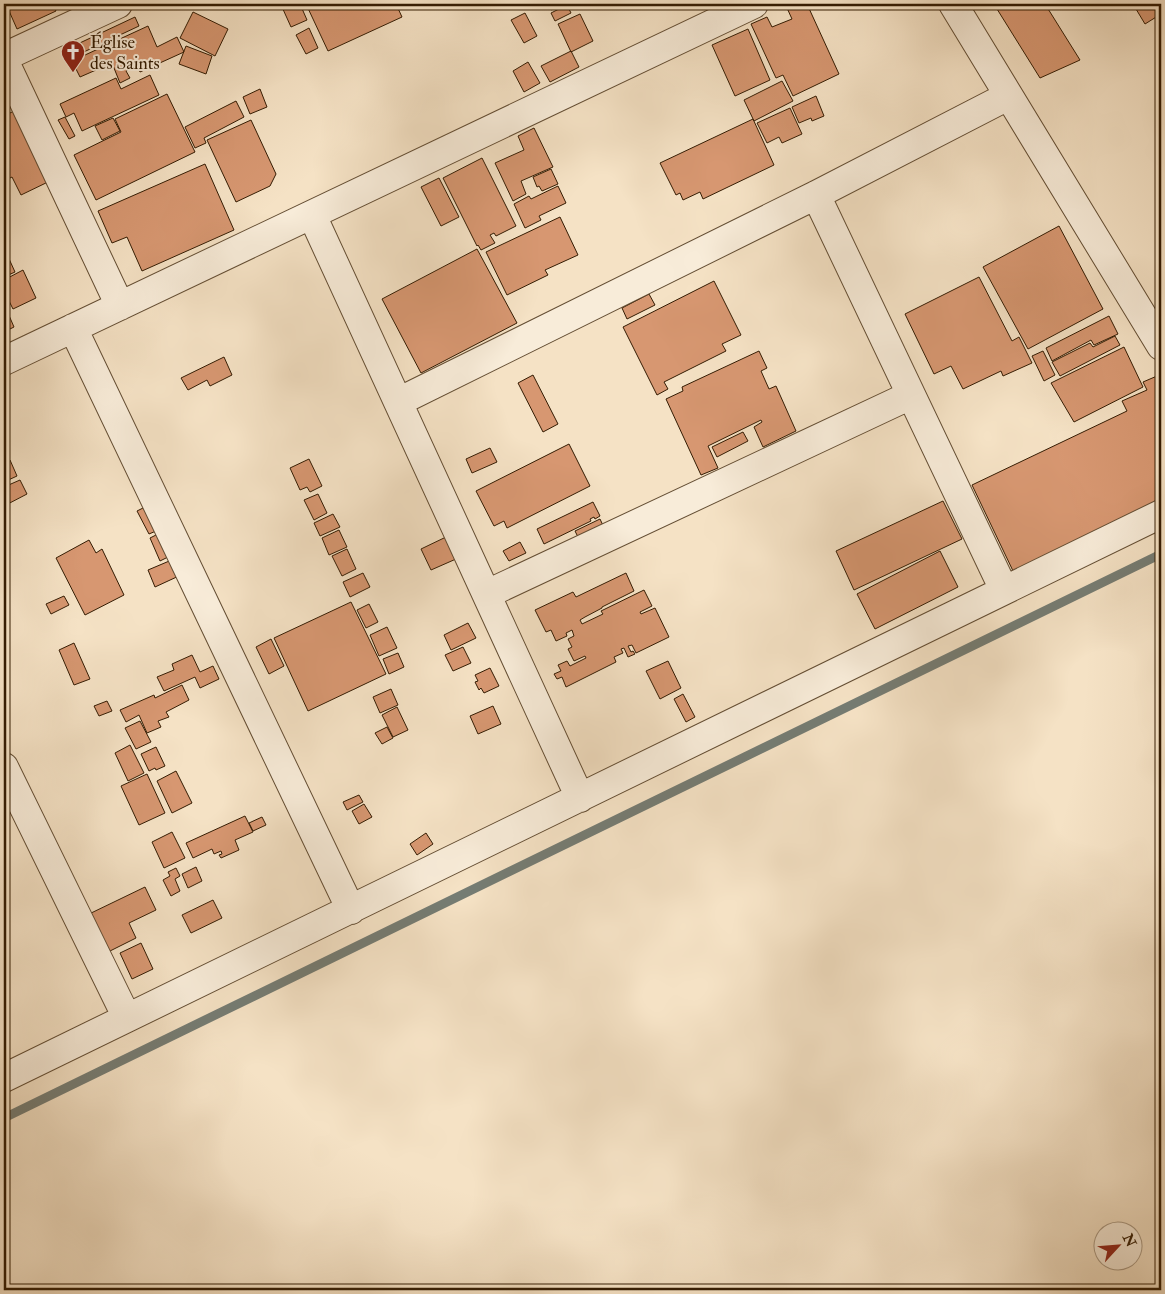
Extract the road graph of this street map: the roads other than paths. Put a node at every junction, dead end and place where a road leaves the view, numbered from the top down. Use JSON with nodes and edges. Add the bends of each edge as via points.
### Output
{"nodes":[{"id":1,"x":118,"y":4,"type":"edge"},
{"id":2,"x":754,"y":4,"type":"edge"},
{"id":3,"x":953,"y":4,"type":"edge"},
{"id":4,"x":4,"y":59,"type":"edge"},
{"id":5,"x":1008,"y":96,"type":"junction"},
{"id":6,"x":816,"y":196,"type":"junction"},
{"id":7,"x":312,"y":215,"type":"junction"},
{"id":8,"x":120,"y":306,"type":"junction"},
{"id":9,"x":73,"y":328,"type":"junction"},
{"id":10,"x":1161,"y":346,"type":"edge"},
{"id":11,"x":4,"y":361,"type":"edge"},
{"id":12,"x":911,"y":395,"type":"junction"},
{"id":13,"x":398,"y":402,"type":"junction"},
{"id":14,"x":1161,"y":514,"type":"edge"},
{"id":15,"x":1004,"y":590,"type":"junction"},
{"id":16,"x":487,"y":594,"type":"junction"},
{"id":17,"x":4,"y":767,"type":"edge"},
{"id":18,"x":580,"y":798,"type":"junction"},
{"id":19,"x":351,"y":910,"type":"junction"},
{"id":20,"x":127,"y":1018,"type":"junction"},
{"id":21,"x":4,"y":1078,"type":"edge"}],
"edges":[{"from":1,"to":4,"type":"street"},
{"from":2,"to":7,"type":"street"},
{"from":3,"to":5,"type":"street"},
{"from":4,"to":8,"type":"street"},
{"from":5,"to":6,"type":"street"},
{"from":5,"to":10,"type":"street"},
{"from":6,"to":12,"type":"street"},
{"from":6,"to":13,"type":"street"},
{"from":7,"to":8,"type":"street"},
{"from":7,"to":13,"type":"street"},
{"from":8,"to":9,"type":"street"},
{"from":9,"to":11,"type":"street"},
{"from":9,"to":19,"type":"street"},
{"from":12,"to":15,"type":"street"},
{"from":12,"to":16,"type":"street"},
{"from":13,"to":16,"type":"street"},
{"from":14,"to":15,"type":"street"},
{"from":15,"to":18,"type":"street"},
{"from":16,"to":18,"type":"street"},
{"from":17,"to":20,"type":"street"},
{"from":18,"to":19,"type":"street"},
{"from":19,"to":20,"type":"street"},
{"from":20,"to":21,"type":"street"}]}
